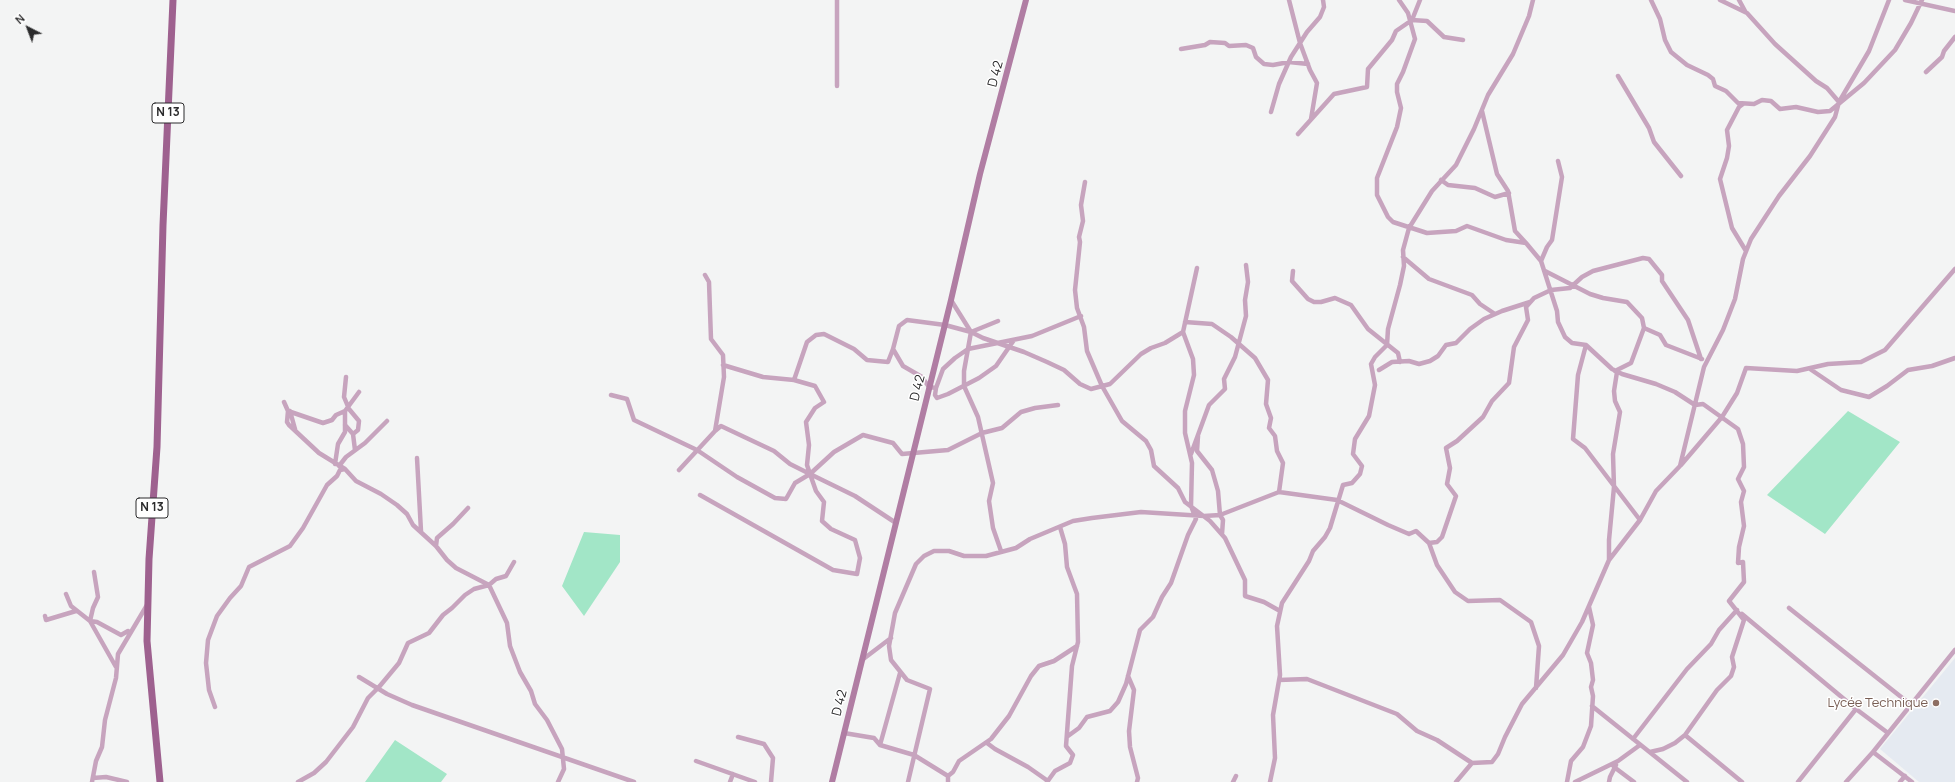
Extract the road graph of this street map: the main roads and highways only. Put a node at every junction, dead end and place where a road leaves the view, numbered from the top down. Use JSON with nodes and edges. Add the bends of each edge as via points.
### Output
{"nodes":[{"id":1,"x":173,"y":0,"type":"edge"},
{"id":2,"x":159,"y":780,"type":"edge"}],
"edges":[{"from":1,"to":2,"type":"main road","number":"N 13","via":[[157,447],[148,604],[147,660]]}]}
